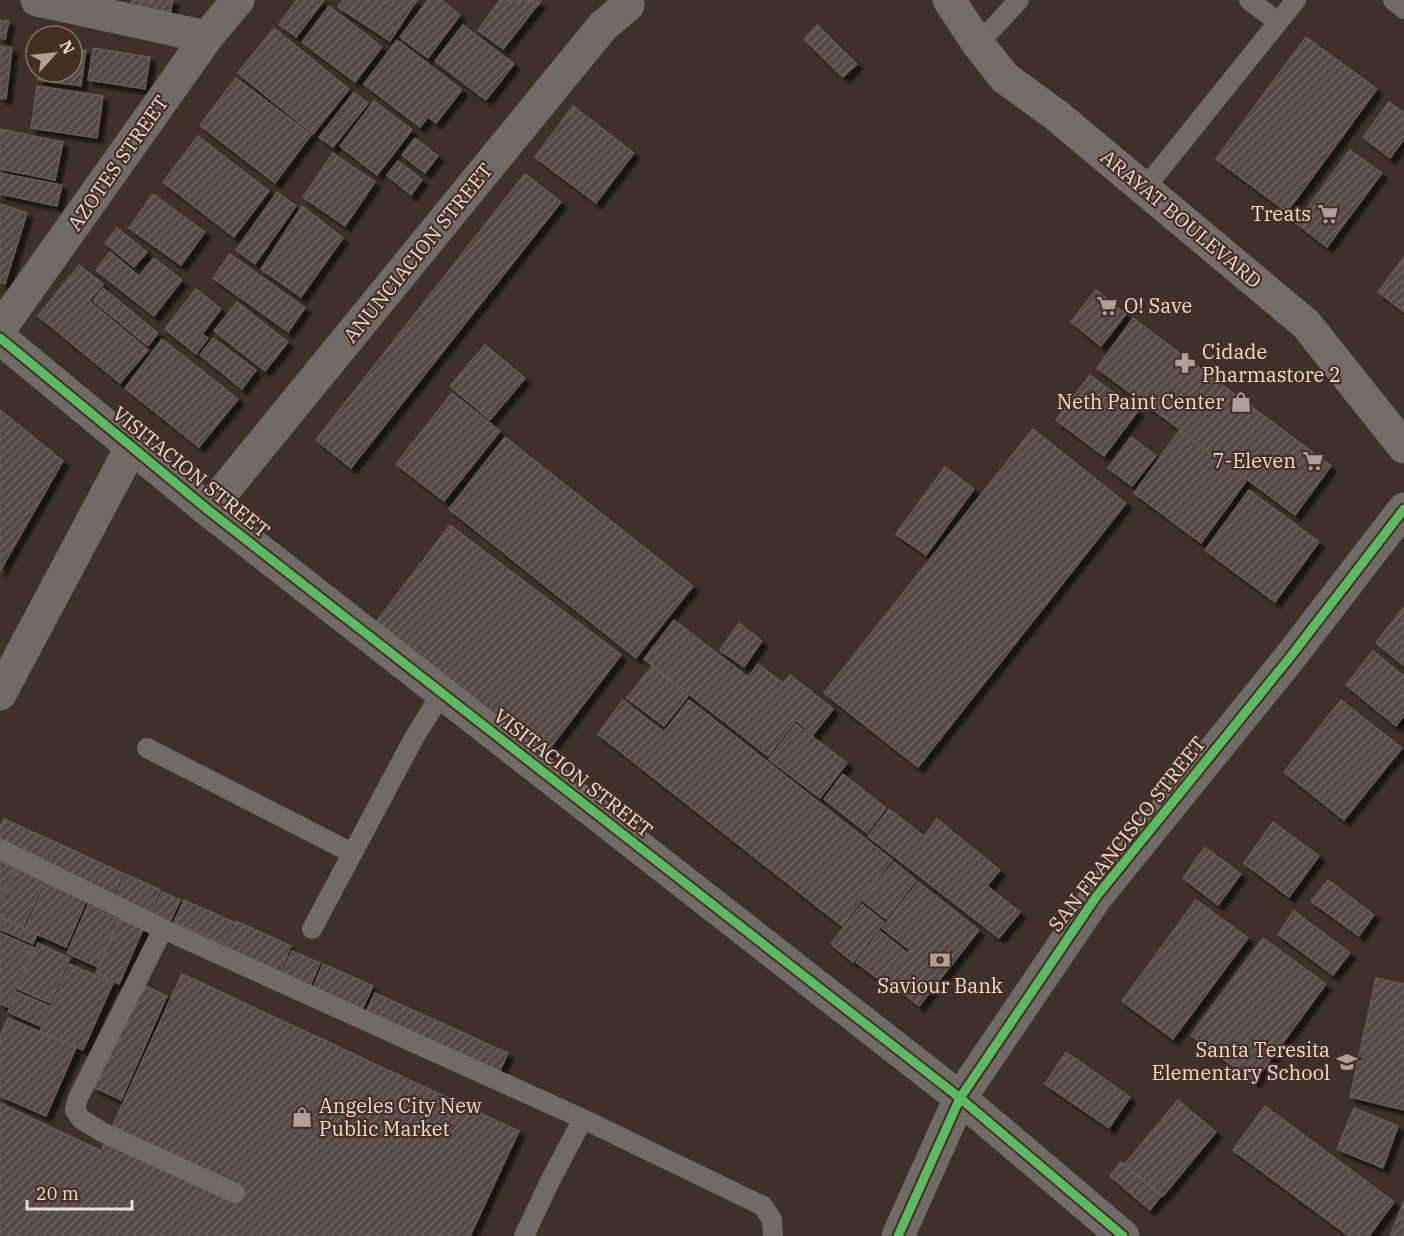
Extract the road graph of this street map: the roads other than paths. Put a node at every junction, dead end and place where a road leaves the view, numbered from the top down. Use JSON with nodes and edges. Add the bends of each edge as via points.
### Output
{"nodes":[{"id":1,"x":37,"y":0,"type":"edge"},
{"id":2,"x":238,"y":0,"type":"edge"},
{"id":3,"x":949,"y":0,"type":"edge"},
{"id":4,"x":1019,"y":0,"type":"edge"},
{"id":5,"x":1249,"y":0,"type":"edge"},
{"id":6,"x":1296,"y":0,"type":"edge"},
{"id":7,"x":1392,"y":0,"type":"edge"},
{"id":8,"x":631,"y":2,"type":"edge"},
{"id":9,"x":1404,"y":9,"type":"edge"},
{"id":10,"x":1278,"y":22,"type":"junction"},
{"id":11,"x":207,"y":37,"type":"junction"},
{"id":12,"x":978,"y":44,"type":"junction"},
{"id":13,"x":1145,"y":188,"type":"junction"},
{"id":14,"x":0,"y":329,"type":"edge"},
{"id":15,"x":0,"y":338,"type":"edge"},
{"id":16,"x":1404,"y":447,"type":"edge"},
{"id":17,"x":131,"y":448,"type":"junction"},
{"id":18,"x":1404,"y":509,"type":"edge"},
{"id":19,"x":208,"y":510,"type":"junction"},
{"id":20,"x":442,"y":693,"type":"junction"},
{"id":21,"x":0,"y":694,"type":"edge"},
{"id":22,"x":147,"y":748,"type":"dead end"},
{"id":23,"x":0,"y":849,"type":"edge"},
{"id":24,"x":352,"y":853,"type":"junction"},
{"id":25,"x":163,"y":929,"type":"junction"},
{"id":26,"x":312,"y":929,"type":"dead end"},
{"id":27,"x":960,"y":1098,"type":"junction"},
{"id":28,"x":583,"y":1119,"type":"junction"},
{"id":29,"x":235,"y":1193,"type":"dead end"},
{"id":30,"x":524,"y":1236,"type":"edge"},
{"id":31,"x":773,"y":1236,"type":"edge"},
{"id":32,"x":898,"y":1236,"type":"edge"},
{"id":33,"x":1123,"y":1236,"type":"edge"}],
"edges":[{"from":1,"to":11,"type":"street"},
{"from":2,"to":11,"type":"street","name":"AZOTES STREET"},
{"from":3,"to":12,"type":"main road","name":"ARAYAT BOULEVARD"},
{"from":4,"to":12,"type":"lane"},
{"from":5,"to":10,"type":"lane"},
{"from":6,"to":10,"type":"lane"},
{"from":7,"to":9,"type":"lane"},
{"from":8,"to":19,"type":"street","name":"ANUNCIACION STREET","via":[[603,26]]},
{"from":10,"to":13,"type":"lane"},
{"from":11,"to":14,"type":"street","name":"AZOTES STREET"},
{"from":12,"to":13,"type":"main road","name":"ARAYAT BOULEVARD","via":[[1005,78]]},
{"from":13,"to":16,"type":"main road","name":"ARAYAT BOULEVARD","via":[[1306,324]]},
{"from":15,"to":17,"type":"street","name":"VISITACION STREET"},
{"from":17,"to":19,"type":"street","name":"VISITACION STREET"},
{"from":17,"to":21,"type":"street"},
{"from":18,"to":27,"type":"street","name":"SAN FRANCISCO STREET","via":[[1096,897]]},
{"from":19,"to":20,"type":"street","name":"VISITACION STREET"},
{"from":20,"to":24,"type":"lane"},
{"from":20,"to":27,"type":"street","name":"VISITACION STREET"},
{"from":22,"to":24,"type":"lane"},
{"from":23,"to":25,"type":"lane"},
{"from":24,"to":26,"type":"lane"},
{"from":25,"to":28,"type":"lane"},
{"from":25,"to":29,"type":"lane","via":[[75,1110],[81,1119],[102,1132]]},
{"from":27,"to":32,"type":"street","name":"SAN FRANCISCO STREET"},
{"from":27,"to":33,"type":"street","name":"VISITACION STREET"},
{"from":28,"to":30,"type":"lane"},
{"from":28,"to":31,"type":"lane","via":[[763,1206],[772,1220]]}]}
